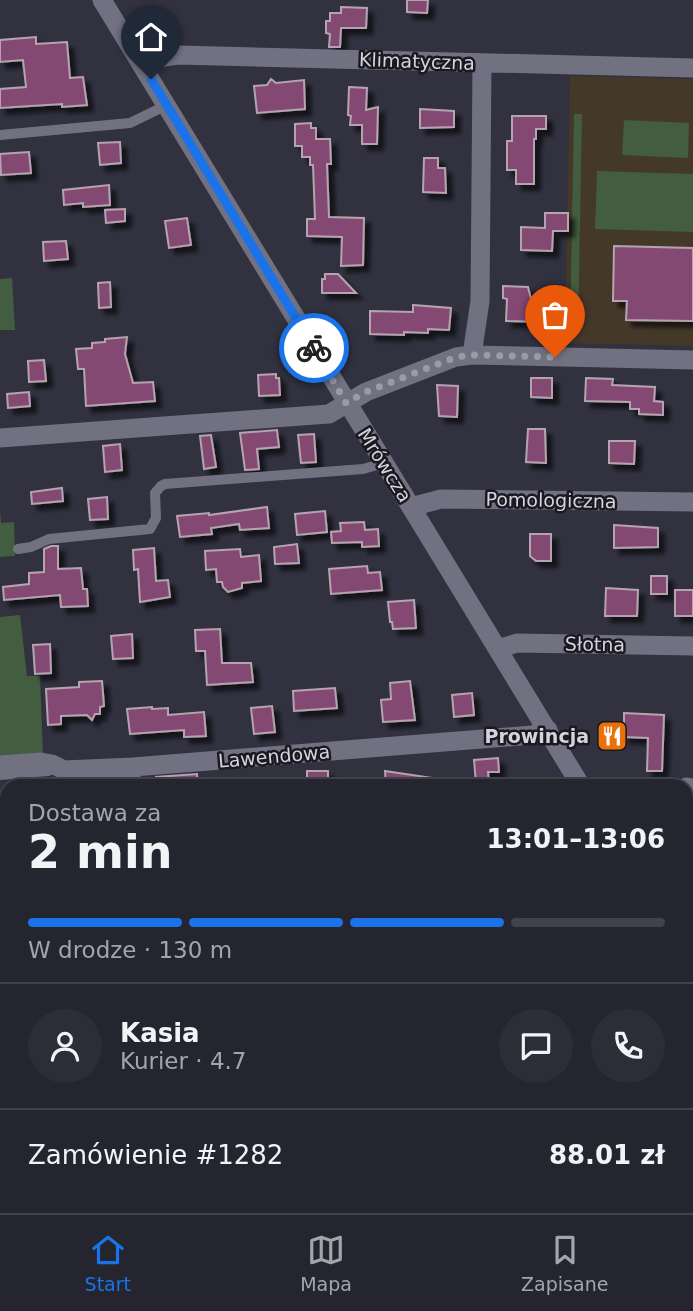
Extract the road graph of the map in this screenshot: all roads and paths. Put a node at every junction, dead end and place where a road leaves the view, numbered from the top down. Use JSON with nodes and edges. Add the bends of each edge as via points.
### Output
{"nodes":[{"id":1,"x":103,"y":0,"type":"edge"},
{"id":2,"x":482,"y":63,"type":"junction"},
{"id":3,"x":143,"y":66,"type":"junction"},
{"id":4,"x":693,"y":68,"type":"edge"},
{"id":5,"x":167,"y":105,"type":"junction"},
{"id":6,"x":0,"y":135,"type":"edge"},
{"id":7,"x":472,"y":355,"type":"junction"},
{"id":8,"x":693,"y":360,"type":"edge"},
{"id":9,"x":346,"y":403,"type":"junction"},
{"id":10,"x":0,"y":439,"type":"edge"},
{"id":11,"x":384,"y":463,"type":"junction"},
{"id":12,"x":693,"y":502,"type":"edge"},
{"id":13,"x":411,"y":507,"type":"junction"},
{"id":14,"x":18,"y":549,"type":"dead end"},
{"id":15,"x":693,"y":646,"type":"edge"},
{"id":16,"x":498,"y":649,"type":"junction"},
{"id":17,"x":548,"y":730,"type":"junction"},
{"id":18,"x":0,"y":765,"type":"edge"},
{"id":19,"x":64,"y":770,"type":"junction"},
{"id":20,"x":0,"y":775,"type":"edge"},
{"id":21,"x":131,"y":776,"type":"edge"},
{"id":22,"x":577,"y":779,"type":"edge"}],
"edges":[{"from":1,"to":3,"type":"street","name":"Mrówcza"},
{"from":2,"to":3,"type":"street","name":"Klimatyczna","via":[[178,55]]},
{"from":2,"to":4,"type":"street","name":"Klimatyczna"},
{"from":2,"to":7,"type":"street","via":[[480,301]]},
{"from":3,"to":5,"type":"street","name":"Mrówcza"},
{"from":5,"to":6,"type":"lane","via":[[130,123]]},
{"from":5,"to":9,"type":"street","name":"Mrówcza"},
{"from":7,"to":8,"type":"street"},
{"from":7,"to":9,"type":"street","via":[[456,357]]},
{"from":9,"to":10,"type":"street","via":[[329,414]]},
{"from":9,"to":11,"type":"street","name":"Mrówcza"},
{"from":11,"to":13,"type":"street","name":"Mrówcza"},
{"from":11,"to":14,"type":"lane","via":[[370,469],[165,484],[155,493],[156,518],[150,529],[49,538]]},
{"from":12,"to":13,"type":"street","name":"Pomologiczna","via":[[441,499]]},
{"from":13,"to":16,"type":"street","name":"Mrówcza"},
{"from":15,"to":16,"type":"street","name":"Słotna","via":[[517,643]]},
{"from":16,"to":17,"type":"street","name":"Mrówcza"},
{"from":17,"to":21,"type":"street","name":"Lawendowa","via":[[532,736]]},
{"from":17,"to":22,"type":"street","name":"Mrówcza"},
{"from":18,"to":19,"type":"street","name":"Lawendowa","via":[[41,762]]},
{"from":19,"to":20,"type":"lane"},
{"from":19,"to":21,"type":"street","name":"Lawendowa"}]}
